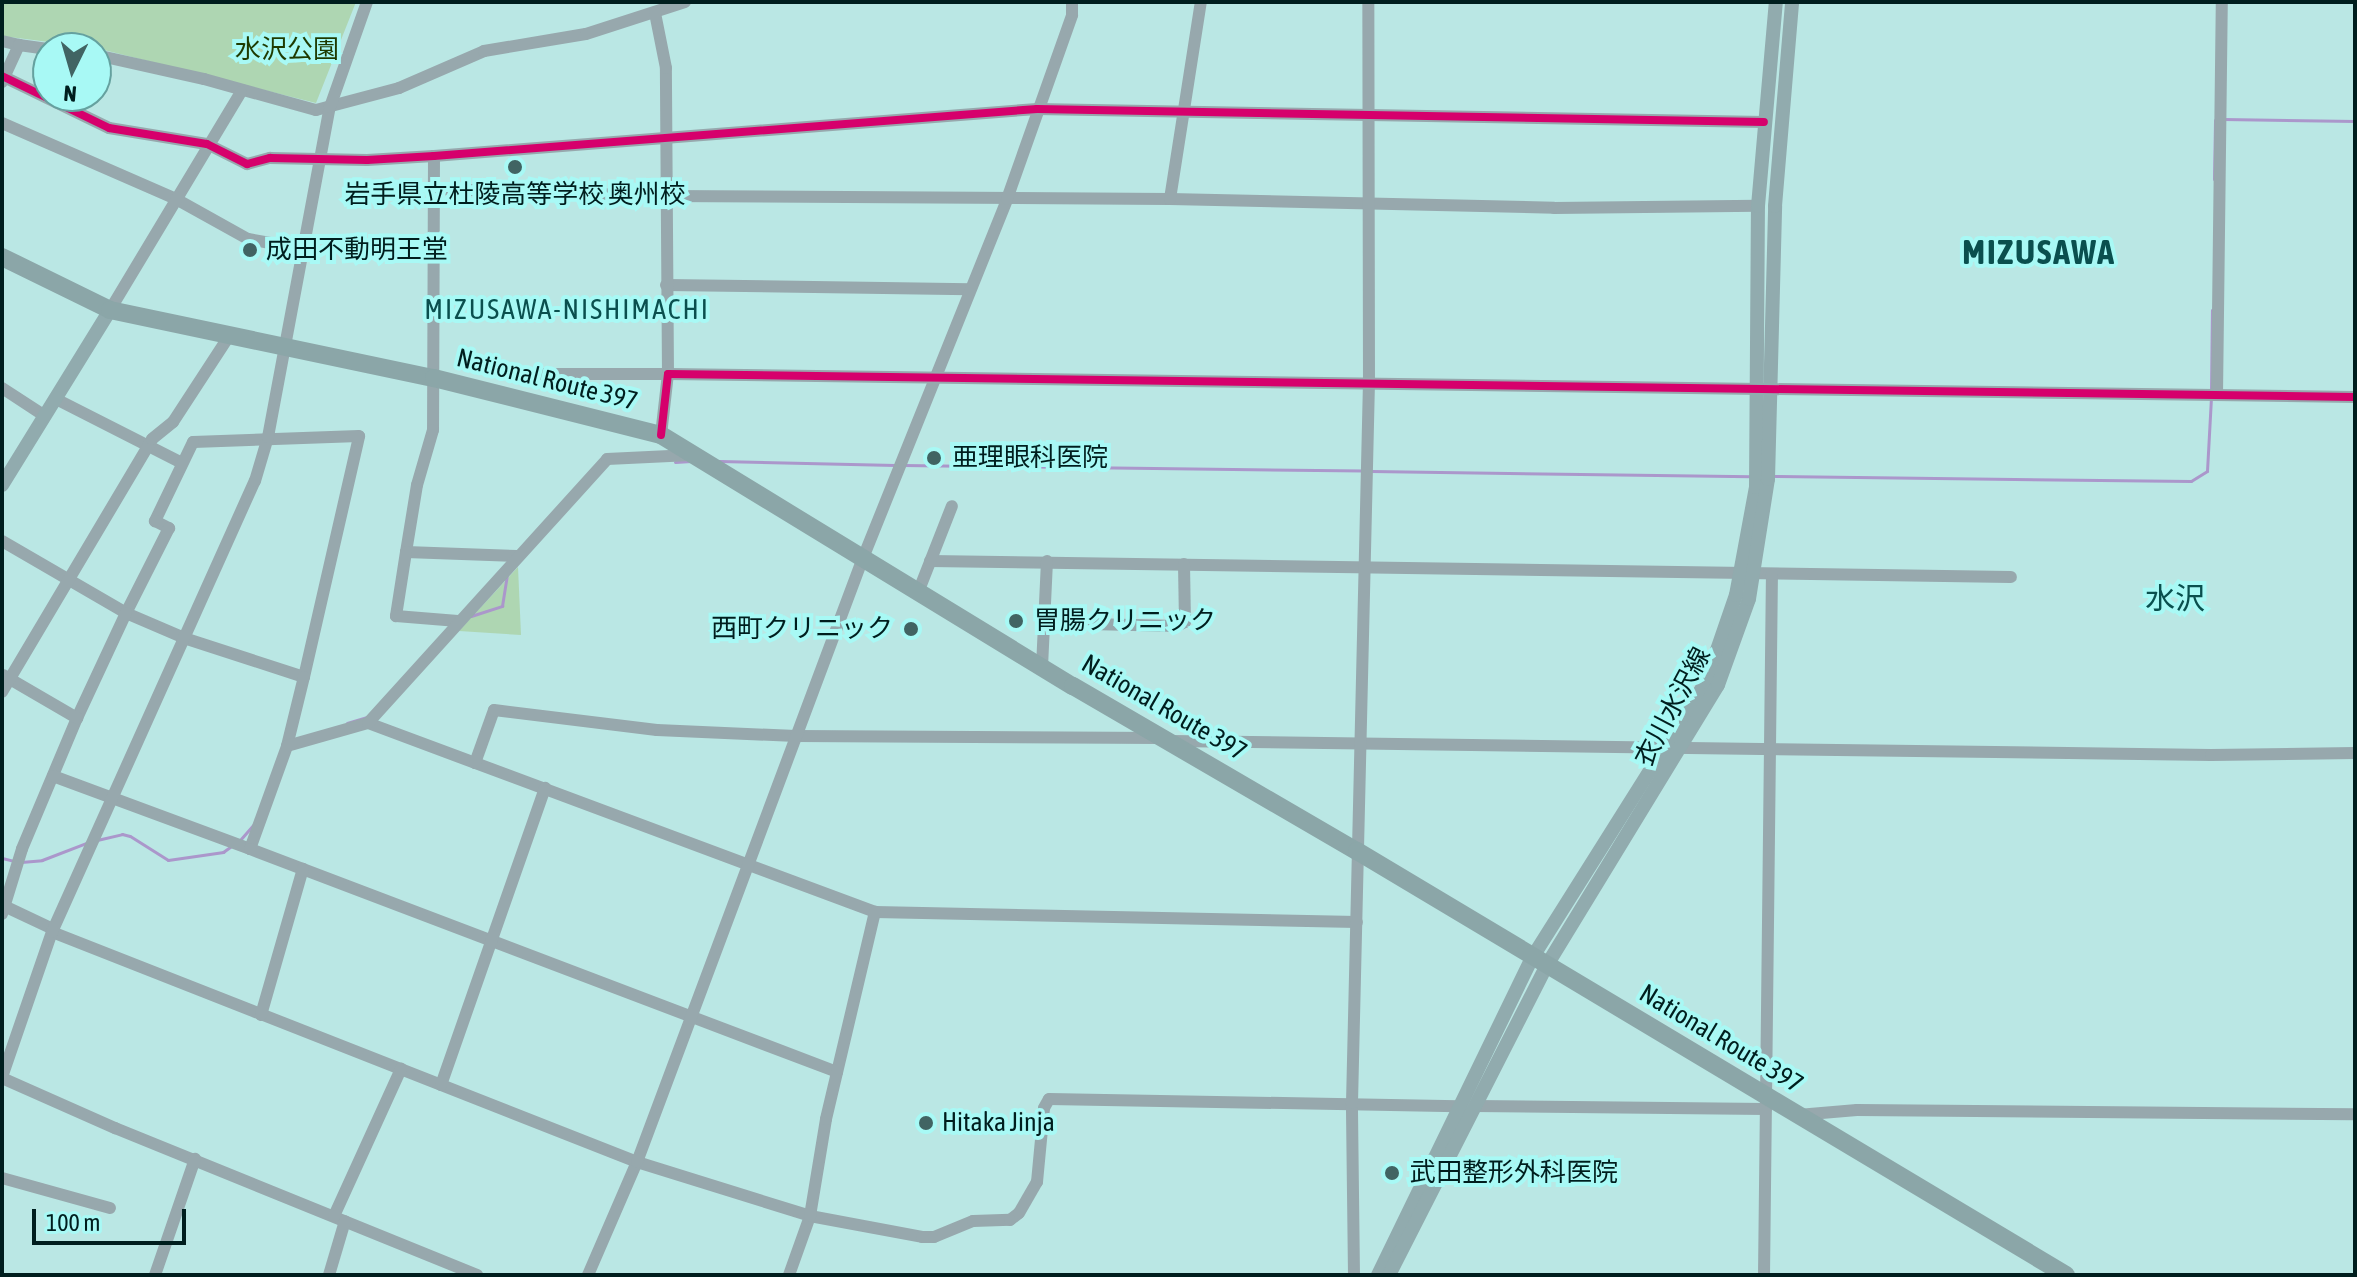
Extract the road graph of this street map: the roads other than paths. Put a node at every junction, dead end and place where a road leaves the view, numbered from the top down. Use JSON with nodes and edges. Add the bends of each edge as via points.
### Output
{"nodes":[{"id":1,"x":367,"y":2,"type":"edge"},
{"id":2,"x":683,"y":2,"type":"edge"},
{"id":3,"x":1072,"y":2,"type":"edge"},
{"id":4,"x":1201,"y":2,"type":"edge"},
{"id":5,"x":1368,"y":2,"type":"edge"},
{"id":6,"x":1776,"y":2,"type":"edge"},
{"id":7,"x":1792,"y":2,"type":"edge"},
{"id":8,"x":2222,"y":2,"type":"edge"},
{"id":9,"x":655,"y":13,"type":"junction"},
{"id":10,"x":2,"y":41,"type":"edge"},
{"id":11,"x":19,"y":45,"type":"junction"},
{"id":12,"x":32,"y":47,"type":"edge"},
{"id":13,"x":112,"y":59,"type":"edge"},
{"id":14,"x":3,"y":78,"type":"edge"},
{"id":15,"x":241,"y":92,"type":"junction"},
{"id":16,"x":330,"y":107,"type":"junction"},
{"id":17,"x":1037,"y":109,"type":"junction"},
{"id":18,"x":1182,"y":114,"type":"junction"},
{"id":19,"x":1366,"y":114,"type":"junction"},
{"id":20,"x":1764,"y":122,"type":"junction"},
{"id":21,"x":2,"y":123,"type":"edge"},
{"id":22,"x":665,"y":139,"type":"junction"},
{"id":23,"x":207,"y":144,"type":"junction"},
{"id":24,"x":434,"y":156,"type":"junction"},
{"id":25,"x":320,"y":160,"type":"junction"},
{"id":26,"x":436,"y":189,"type":"junction"},
{"id":27,"x":664,"y":196,"type":"junction"},
{"id":28,"x":176,"y":199,"type":"junction"},
{"id":29,"x":1007,"y":199,"type":"junction"},
{"id":30,"x":1170,"y":199,"type":"junction"},
{"id":31,"x":1366,"y":203,"type":"junction"},
{"id":32,"x":1758,"y":206,"type":"junction"},
{"id":33,"x":304,"y":249,"type":"junction"},
{"id":34,"x":2,"y":257,"type":"edge"},
{"id":35,"x":666,"y":285,"type":"junction"},
{"id":36,"x":970,"y":289,"type":"junction"},
{"id":37,"x":110,"y":310,"type":"junction"},
{"id":38,"x":229,"y":336,"type":"junction"},
{"id":39,"x":284,"y":348,"type":"junction"},
{"id":40,"x":535,"y":374,"type":"dead end"},
{"id":41,"x":668,"y":374,"type":"junction"},
{"id":42,"x":434,"y":378,"type":"junction"},
{"id":43,"x":934,"y":379,"type":"junction"},
{"id":44,"x":1369,"y":384,"type":"junction"},
{"id":45,"x":2,"y":388,"type":"edge"},
{"id":46,"x":1763,"y":390,"type":"junction"},
{"id":47,"x":2217,"y":395,"type":"junction"},
{"id":48,"x":2355,"y":397,"type":"edge"},
{"id":49,"x":56,"y":399,"type":"junction"},
{"id":50,"x":45,"y":416,"type":"junction"},
{"id":51,"x":661,"y":435,"type":"junction"},
{"id":52,"x":268,"y":437,"type":"junction"},
{"id":53,"x":148,"y":447,"type":"junction"},
{"id":54,"x":691,"y":455,"type":"junction"},
{"id":55,"x":182,"y":463,"type":"junction"},
{"id":56,"x":2,"y":485,"type":"edge"},
{"id":57,"x":952,"y":506,"type":"dead end"},
{"id":58,"x":2,"y":541,"type":"edge"},
{"id":59,"x":406,"y":552,"type":"junction"},
{"id":60,"x":517,"y":556,"type":"junction"},
{"id":61,"x":863,"y":558,"type":"junction"},
{"id":62,"x":930,"y":561,"type":"junction"},
{"id":63,"x":1047,"y":561,"type":"junction"},
{"id":64,"x":1184,"y":564,"type":"junction"},
{"id":65,"x":1365,"y":569,"type":"junction"},
{"id":66,"x":1746,"y":573,"type":"junction"},
{"id":67,"x":1772,"y":574,"type":"junction"},
{"id":68,"x":2011,"y":577,"type":"dead end"},
{"id":69,"x":67,"y":580,"type":"junction"},
{"id":70,"x":919,"y":590,"type":"junction"},
{"id":71,"x":126,"y":613,"type":"junction"},
{"id":72,"x":458,"y":621,"type":"junction"},
{"id":73,"x":1045,"y":623,"type":"junction"},
{"id":74,"x":187,"y":639,"type":"junction"},
{"id":75,"x":1042,"y":667,"type":"junction"},
{"id":76,"x":5,"y":677,"type":"edge"},
{"id":77,"x":304,"y":677,"type":"junction"},
{"id":78,"x":2,"y":692,"type":"edge"},
{"id":79,"x":77,"y":718,"type":"junction"},
{"id":80,"x":368,"y":723,"type":"junction"},
{"id":81,"x":796,"y":736,"type":"junction"},
{"id":82,"x":1166,"y":740,"type":"junction"},
{"id":83,"x":1675,"y":745,"type":"junction"},
{"id":84,"x":287,"y":746,"type":"junction"},
{"id":85,"x":1358,"y":746,"type":"junction"},
{"id":86,"x":1771,"y":750,"type":"junction"},
{"id":87,"x":2355,"y":753,"type":"edge"},
{"id":88,"x":475,"y":763,"type":"junction"},
{"id":89,"x":53,"y":776,"type":"junction"},
{"id":90,"x":545,"y":788,"type":"junction"},
{"id":91,"x":114,"y":798,"type":"junction"},
{"id":92,"x":250,"y":849,"type":"junction"},
{"id":93,"x":1357,"y":851,"type":"junction"},
{"id":94,"x":747,"y":865,"type":"junction"},
{"id":95,"x":303,"y":869,"type":"junction"},
{"id":96,"x":3,"y":908,"type":"edge"},
{"id":97,"x":875,"y":912,"type":"junction"},
{"id":98,"x":1357,"y":922,"type":"junction"},
{"id":99,"x":53,"y":931,"type":"junction"},
{"id":100,"x":493,"y":942,"type":"junction"},
{"id":101,"x":1540,"y":962,"type":"junction"},
{"id":102,"x":261,"y":1015,"type":"junction"},
{"id":103,"x":689,"y":1016,"type":"junction"},
{"id":104,"x":401,"y":1069,"type":"junction"},
{"id":105,"x":837,"y":1072,"type":"junction"},
{"id":106,"x":2,"y":1078,"type":"edge"},
{"id":107,"x":441,"y":1085,"type":"junction"},
{"id":108,"x":1765,"y":1102,"type":"junction"},
{"id":109,"x":1352,"y":1103,"type":"junction"},
{"id":110,"x":1458,"y":1106,"type":"junction"},
{"id":111,"x":1475,"y":1106,"type":"junction"},
{"id":112,"x":2355,"y":1114,"type":"edge"},
{"id":113,"x":1798,"y":1115,"type":"junction"},
{"id":114,"x":195,"y":1159,"type":"junction"},
{"id":115,"x":637,"y":1162,"type":"junction"},
{"id":116,"x":2,"y":1178,"type":"edge"},
{"id":117,"x":110,"y":1208,"type":"dead end"},
{"id":118,"x":810,"y":1216,"type":"junction"},
{"id":119,"x":340,"y":1219,"type":"junction"},
{"id":120,"x":155,"y":1275,"type":"edge"},
{"id":121,"x":329,"y":1275,"type":"edge"},
{"id":122,"x":477,"y":1275,"type":"edge"},
{"id":123,"x":588,"y":1275,"type":"edge"},
{"id":124,"x":789,"y":1275,"type":"edge"},
{"id":125,"x":1354,"y":1275,"type":"edge"},
{"id":126,"x":1378,"y":1275,"type":"edge"},
{"id":127,"x":1389,"y":1275,"type":"edge"},
{"id":128,"x":1764,"y":1275,"type":"edge"},
{"id":129,"x":2066,"y":1275,"type":"edge"}],
"edges":[{"from":1,"to":16,"type":"street"},
{"from":2,"to":9,"type":"street"},
{"from":3,"to":17,"type":"street","via":[[1072,15]]},
{"from":4,"to":18,"type":"street"},
{"from":5,"to":19,"type":"street"},
{"from":6,"to":20,"type":"main road","name":"衣川水沢線"},
{"from":7,"to":46,"type":"main road","name":"衣川水沢線"},
{"from":8,"to":47,"type":"street"},
{"from":9,"to":16,"type":"street","via":[[586,34],[484,51],[399,88]]},
{"from":9,"to":22,"type":"street","via":[[666,68]]},
{"from":10,"to":11,"type":"street"},
{"from":11,"to":12,"type":"street"},
{"from":11,"to":14,"type":"street"},
{"from":13,"to":15,"type":"street"},
{"from":14,"to":23,"type":"street","via":[[109,128]]},
{"from":15,"to":16,"type":"street","via":[[316,110]]},
{"from":15,"to":23,"type":"street"},
{"from":16,"to":25,"type":"street"},
{"from":17,"to":18,"type":"street"},
{"from":17,"to":22,"type":"street"},
{"from":17,"to":29,"type":"street"},
{"from":18,"to":19,"type":"street"},
{"from":18,"to":30,"type":"street"},
{"from":19,"to":20,"type":"street"},
{"from":19,"to":31,"type":"street"},
{"from":20,"to":32,"type":"main road","name":"衣川水沢線"},
{"from":21,"to":28,"type":"street"},
{"from":22,"to":24,"type":"street"},
{"from":22,"to":27,"type":"street"},
{"from":23,"to":25,"type":"street","via":[[247,164],[270,158]]},
{"from":23,"to":28,"type":"street"},
{"from":24,"to":25,"type":"street"},
{"from":24,"to":26,"type":"street"},
{"from":25,"to":33,"type":"street"},
{"from":26,"to":27,"type":"street"},
{"from":26,"to":42,"type":"street"},
{"from":27,"to":29,"type":"street"},
{"from":27,"to":35,"type":"street"},
{"from":28,"to":33,"type":"street","via":[[248,239]]},
{"from":28,"to":37,"type":"street"},
{"from":29,"to":30,"type":"street"},
{"from":29,"to":36,"type":"street"},
{"from":30,"to":31,"type":"street"},
{"from":31,"to":32,"type":"street"},
{"from":31,"to":44,"type":"street"},
{"from":32,"to":46,"type":"main road","name":"衣川水沢線"},
{"from":33,"to":39,"type":"street"},
{"from":34,"to":37,"type":"highway","name":"National Route 397"},
{"from":35,"to":36,"type":"street"},
{"from":35,"to":41,"type":"street"},
{"from":36,"to":43,"type":"street"},
{"from":37,"to":38,"type":"highway","name":"National Route 397"},
{"from":37,"to":49,"type":"main road"},
{"from":38,"to":39,"type":"highway","name":"National Route 397"},
{"from":38,"to":53,"type":"street","via":[[173,422]]},
{"from":39,"to":42,"type":"highway","name":"National Route 397"},
{"from":39,"to":52,"type":"street"},
{"from":40,"to":41,"type":"street"},
{"from":41,"to":43,"type":"street"},
{"from":41,"to":51,"type":"street"},
{"from":42,"to":51,"type":"highway","name":"National Route 397"},
{"from":42,"to":59,"type":"street","via":[[433,430]]},
{"from":43,"to":44,"type":"street"},
{"from":43,"to":61,"type":"street"},
{"from":44,"to":46,"type":"street"},
{"from":44,"to":65,"type":"street"},
{"from":45,"to":50,"type":"street"},
{"from":46,"to":47,"type":"street"},
{"from":46,"to":66,"type":"main road","name":"衣川水沢線","via":[[1768,479]]},
{"from":47,"to":48,"type":"street"},
{"from":49,"to":50,"type":"main road"},
{"from":49,"to":53,"type":"street"},
{"from":50,"to":56,"type":"main road"},
{"from":51,"to":54,"type":"highway","name":"National Route 397"},
{"from":52,"to":55,"type":"street","via":[[193,442]]},
{"from":52,"to":74,"type":"street","via":[[255,481]]},
{"from":52,"to":77,"type":"street","via":[[359,436]]},
{"from":53,"to":55,"type":"street"},
{"from":53,"to":69,"type":"street"},
{"from":54,"to":60,"type":"street","via":[[607,459]]},
{"from":54,"to":61,"type":"highway","name":"National Route 397"},
{"from":55,"to":71,"type":"street","via":[[155,521],[169,528]]},
{"from":57,"to":62,"type":"street"},
{"from":58,"to":69,"type":"street"},
{"from":59,"to":60,"type":"street"},
{"from":59,"to":72,"type":"street","via":[[396,616]]},
{"from":60,"to":72,"type":"street"},
{"from":61,"to":70,"type":"highway","name":"National Route 397"},
{"from":61,"to":81,"type":"street"},
{"from":62,"to":63,"type":"street"},
{"from":62,"to":70,"type":"street"},
{"from":63,"to":64,"type":"street"},
{"from":63,"to":73,"type":"street"},
{"from":64,"to":65,"type":"street"},
{"from":64,"to":73,"type":"street","via":[[1185,622],[1177,626]]},
{"from":65,"to":66,"type":"street"},
{"from":65,"to":85,"type":"street"},
{"from":66,"to":67,"type":"street"},
{"from":66,"to":83,"type":"main road","name":"衣川水沢線","via":[[1749,599],[1718,685]]},
{"from":67,"to":68,"type":"street"},
{"from":67,"to":86,"type":"street"},
{"from":69,"to":71,"type":"street"},
{"from":69,"to":76,"type":"street"},
{"from":70,"to":75,"type":"highway","name":"National Route 397"},
{"from":71,"to":74,"type":"street"},
{"from":71,"to":79,"type":"street"},
{"from":72,"to":80,"type":"street"},
{"from":73,"to":75,"type":"street"},
{"from":74,"to":77,"type":"street"},
{"from":74,"to":91,"type":"street"},
{"from":75,"to":82,"type":"highway","name":"National Route 397"},
{"from":76,"to":78,"type":"street"},
{"from":76,"to":79,"type":"street"},
{"from":77,"to":84,"type":"street"},
{"from":79,"to":89,"type":"street"},
{"from":80,"to":84,"type":"street"},
{"from":80,"to":88,"type":"street"},
{"from":81,"to":82,"type":"street"},
{"from":81,"to":88,"type":"street","via":[[657,730],[494,710]]},
{"from":81,"to":94,"type":"street"},
{"from":82,"to":85,"type":"street"},
{"from":82,"to":93,"type":"highway","name":"National Route 397"},
{"from":83,"to":85,"type":"street"},
{"from":83,"to":86,"type":"street"},
{"from":83,"to":101,"type":"main road","name":"衣川水沢線"},
{"from":84,"to":92,"type":"street"},
{"from":85,"to":93,"type":"street"},
{"from":86,"to":87,"type":"street"},
{"from":86,"to":108,"type":"street"},
{"from":88,"to":90,"type":"street"},
{"from":89,"to":91,"type":"street"},
{"from":89,"to":96,"type":"street"},
{"from":90,"to":94,"type":"street"},
{"from":90,"to":100,"type":"street"},
{"from":91,"to":92,"type":"street"},
{"from":91,"to":99,"type":"street"},
{"from":92,"to":95,"type":"street"},
{"from":93,"to":98,"type":"street"},
{"from":93,"to":101,"type":"highway","name":"National Route 397"},
{"from":94,"to":97,"type":"street"},
{"from":94,"to":103,"type":"street"},
{"from":95,"to":100,"type":"street"},
{"from":95,"to":102,"type":"street"},
{"from":96,"to":99,"type":"street"},
{"from":97,"to":98,"type":"street"},
{"from":97,"to":105,"type":"street"},
{"from":98,"to":109,"type":"street"},
{"from":99,"to":102,"type":"street"},
{"from":99,"to":106,"type":"street"},
{"from":100,"to":103,"type":"street"},
{"from":100,"to":107,"type":"street"},
{"from":101,"to":108,"type":"highway","name":"National Route 397"},
{"from":101,"to":110,"type":"main road","name":"衣川水沢線"},
{"from":101,"to":111,"type":"main road","name":"衣川水沢線"},
{"from":102,"to":104,"type":"street"},
{"from":103,"to":105,"type":"street"},
{"from":103,"to":115,"type":"street"},
{"from":104,"to":107,"type":"street"},
{"from":104,"to":119,"type":"street"},
{"from":105,"to":118,"type":"street"},
{"from":106,"to":114,"type":"street"},
{"from":107,"to":115,"type":"street"},
{"from":108,"to":111,"type":"street"},
{"from":108,"to":113,"type":"highway","name":"National Route 397"},
{"from":108,"to":128,"type":"street"},
{"from":109,"to":110,"type":"street"},
{"from":109,"to":118,"type":"street","via":[[1049,1099],[1037,1182],[1029,1201],[1010,1220],[973,1221],[922,1237]]},
{"from":109,"to":125,"type":"street"},
{"from":110,"to":126,"type":"main road","name":"衣川水沢線"},
{"from":111,"to":127,"type":"main road","name":"衣川水沢線"},
{"from":112,"to":113,"type":"street","via":[[1857,1110]]},
{"from":113,"to":129,"type":"highway","name":"National Route 397"},
{"from":114,"to":119,"type":"street"},
{"from":114,"to":120,"type":"street"},
{"from":115,"to":118,"type":"street"},
{"from":115,"to":123,"type":"street"},
{"from":116,"to":117,"type":"street"},
{"from":118,"to":124,"type":"street"},
{"from":119,"to":121,"type":"street"},
{"from":119,"to":122,"type":"street"}]}
